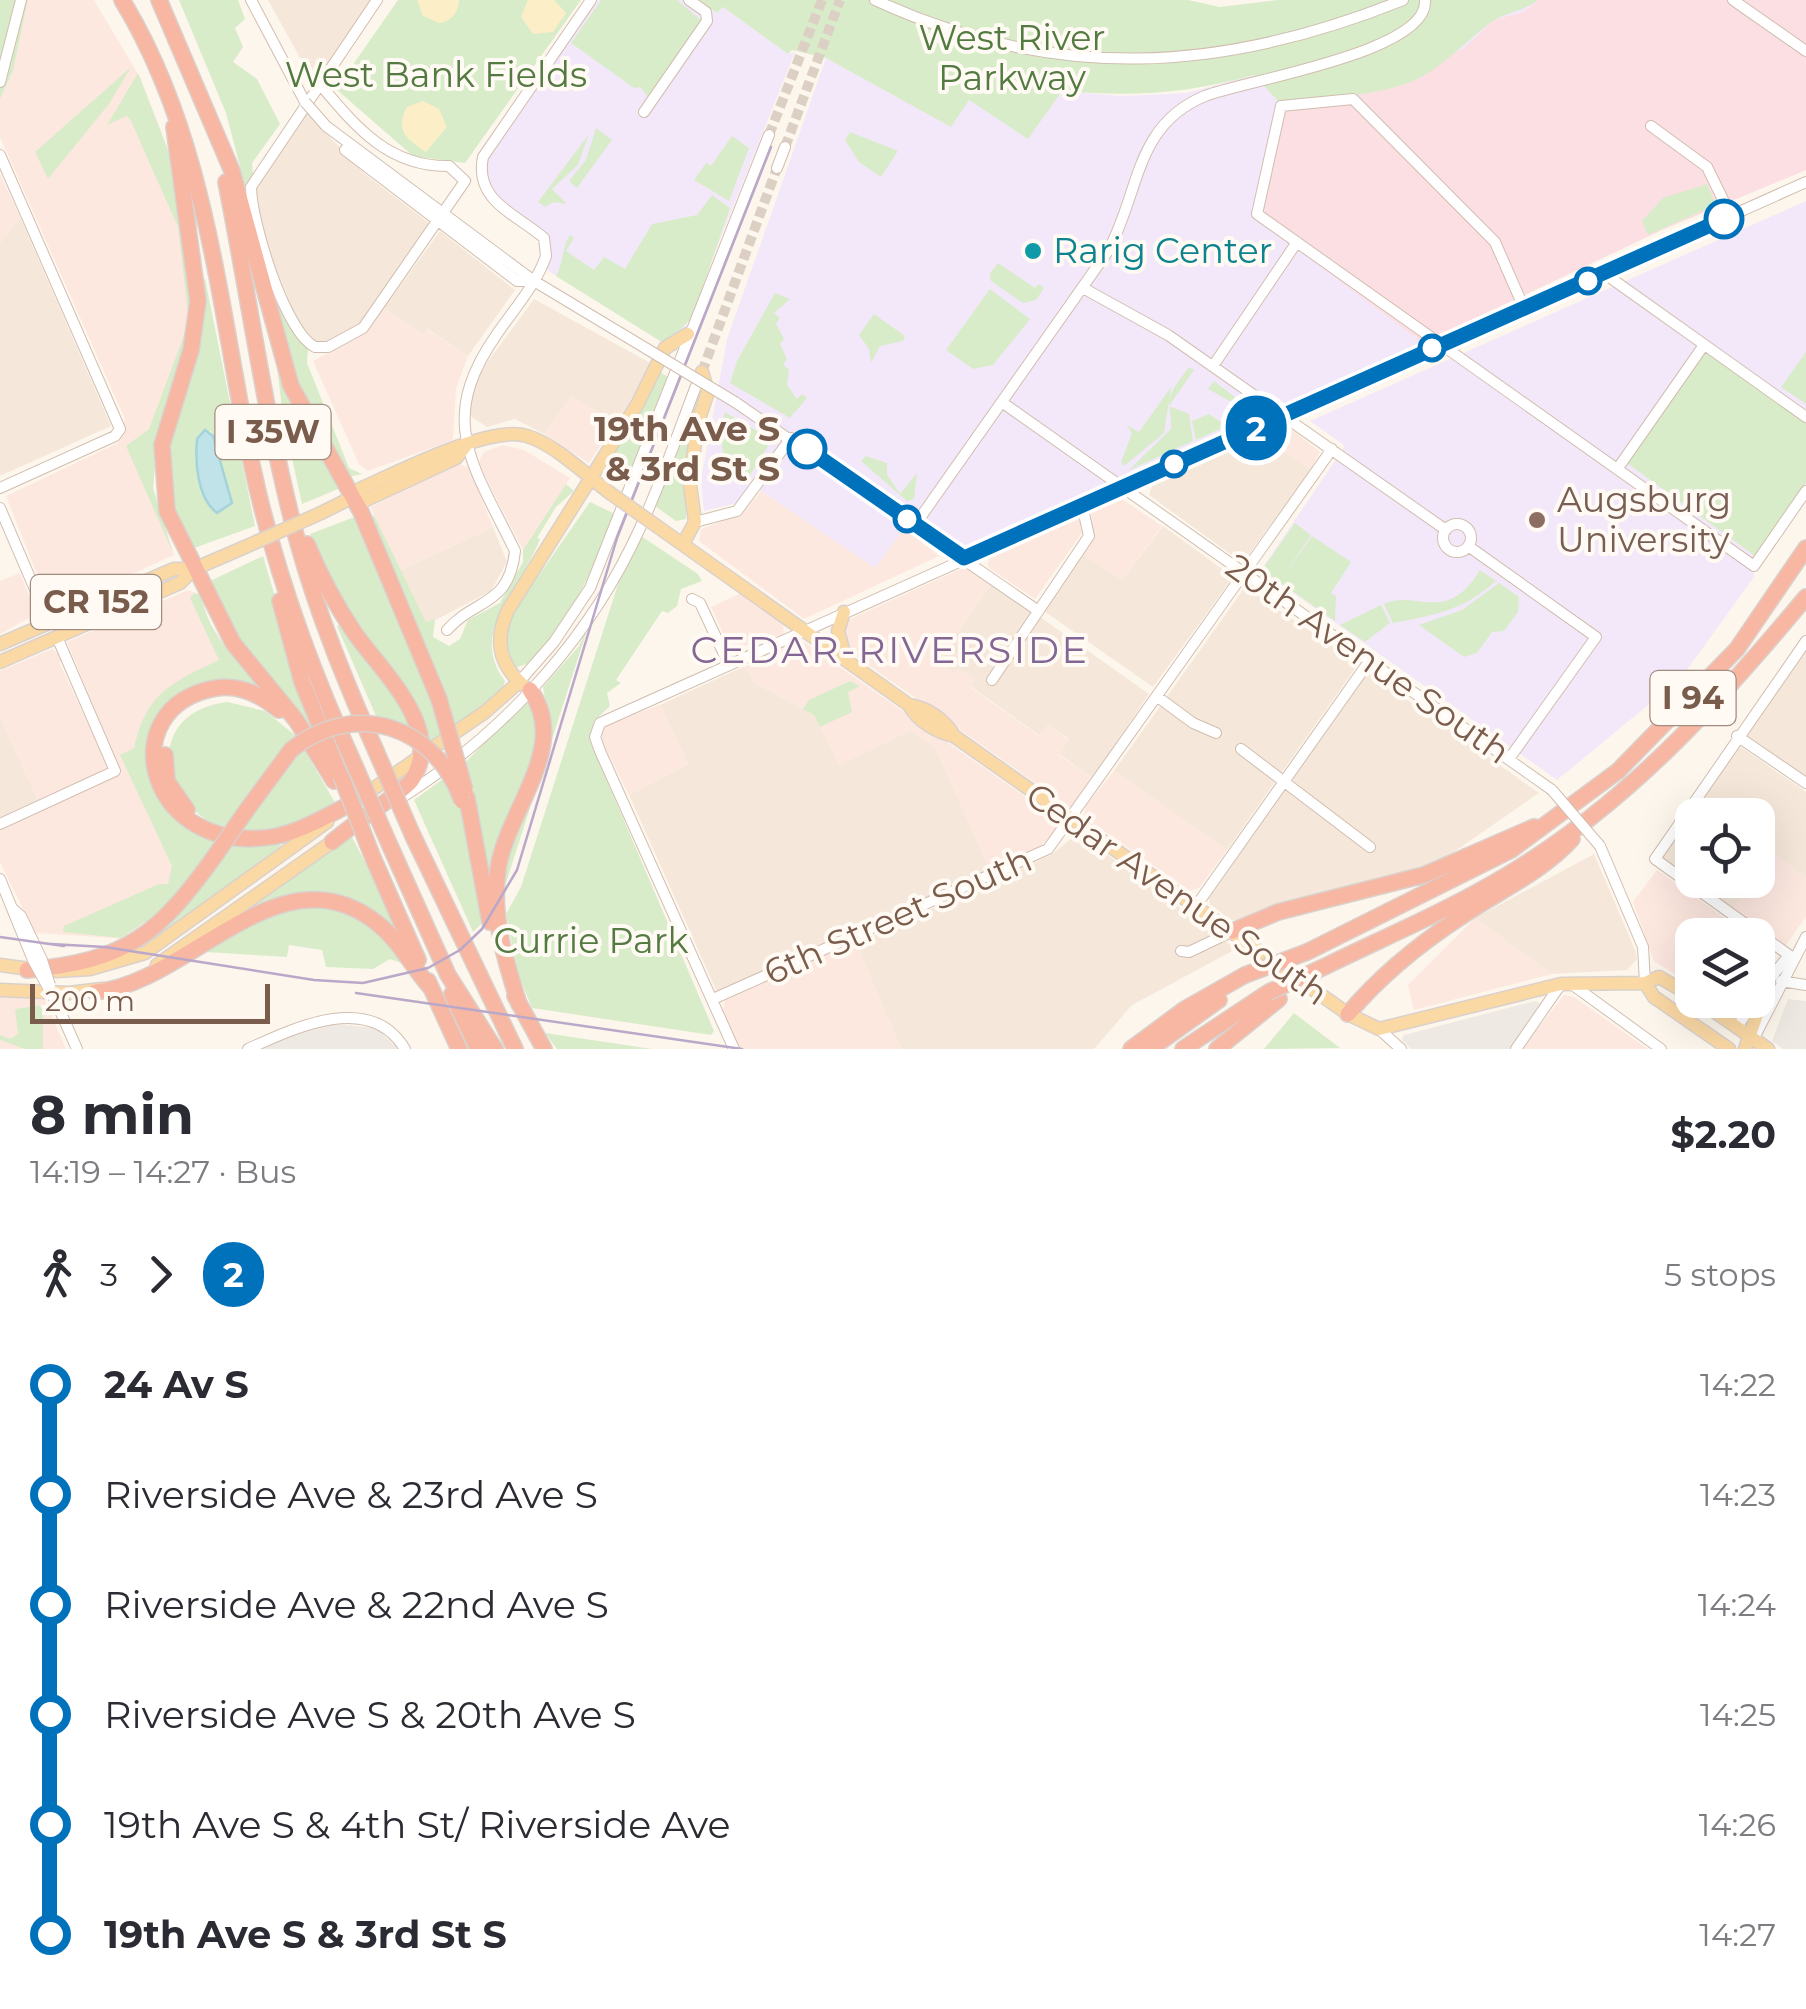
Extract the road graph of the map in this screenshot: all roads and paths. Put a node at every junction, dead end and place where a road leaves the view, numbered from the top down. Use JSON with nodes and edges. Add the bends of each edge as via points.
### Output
{"nodes":[{"id":1,"x":20,"y":0,"type":"edge"},
{"id":2,"x":122,"y":0,"type":"edge"},
{"id":3,"x":158,"y":0,"type":"edge"},
{"id":4,"x":251,"y":0,"type":"edge"},
{"id":5,"x":377,"y":0,"type":"edge"},
{"id":6,"x":591,"y":0,"type":"edge"},
{"id":7,"x":689,"y":0,"type":"edge"},
{"id":8,"x":875,"y":0,"type":"edge"},
{"id":9,"x":1403,"y":0,"type":"edge"},
{"id":10,"x":1425,"y":0,"type":"edge"},
{"id":11,"x":1722,"y":0,"type":"edge"},
{"id":12,"x":1732,"y":0,"type":"edge"},
{"id":13,"x":1804,"y":45,"type":"edge"},
{"id":14,"x":0,"y":82,"type":"edge"},
{"id":15,"x":320,"y":83,"type":"junction"},
{"id":16,"x":205,"y":103,"type":"junction"},
{"id":17,"x":173,"y":108,"type":"junction"},
{"id":18,"x":644,"y":112,"type":"dead end"},
{"id":19,"x":1651,"y":126,"type":"dead end"},
{"id":20,"x":769,"y":135,"type":"tunnel mouth"},
{"id":21,"x":785,"y":147,"type":"tunnel mouth"},
{"id":22,"x":0,"y":155,"type":"edge"},
{"id":23,"x":777,"y":168,"type":"tunnel mouth"},
{"id":24,"x":1806,"y":182,"type":"edge"},
{"id":25,"x":1731,"y":216,"type":"junction"},
{"id":26,"x":440,"y":218,"type":"junction"},
{"id":27,"x":1298,"y":242,"type":"junction"},
{"id":28,"x":1605,"y":274,"type":"junction"},
{"id":29,"x":534,"y":281,"type":"junction"},
{"id":30,"x":1083,"y":288,"type":"junction"},
{"id":31,"x":1524,"y":308,"type":"junction"},
{"id":32,"x":688,"y":334,"type":"junction"},
{"id":33,"x":1441,"y":345,"type":"junction"},
{"id":34,"x":1704,"y":345,"type":"junction"},
{"id":35,"x":1213,"y":366,"type":"junction"},
{"id":36,"x":702,"y":372,"type":"joint"},
{"id":37,"x":1003,"y":403,"type":"junction"},
{"id":38,"x":1285,"y":416,"type":"junction"},
{"id":39,"x":1806,"y":416,"type":"edge"},
{"id":40,"x":791,"y":438,"type":"junction"},
{"id":41,"x":465,"y":447,"type":"junction"},
{"id":42,"x":1332,"y":449,"type":"junction"},
{"id":43,"x":1618,"y":468,"type":"junction"},
{"id":44,"x":590,"y":478,"type":"junction"},
{"id":45,"x":283,"y":480,"type":"junction"},
{"id":46,"x":1124,"y":487,"type":"junction"},
{"id":47,"x":0,"y":488,"type":"edge"},
{"id":48,"x":1806,"y":491,"type":"edge"},
{"id":49,"x":352,"y":498,"type":"junction"},
{"id":50,"x":1082,"y":505,"type":"junction"},
{"id":51,"x":0,"y":508,"type":"edge"},
{"id":52,"x":264,"y":514,"type":"junction"},
{"id":53,"x":695,"y":522,"type":"junction"},
{"id":54,"x":916,"y":525,"type":"junction"},
{"id":55,"x":1446,"y":530,"type":"junction"},
{"id":56,"x":683,"y":544,"type":"junction"},
{"id":57,"x":1468,"y":546,"type":"junction"},
{"id":58,"x":1806,"y":548,"type":"edge"},
{"id":59,"x":964,"y":558,"type":"junction"},
{"id":60,"x":194,"y":569,"type":"junction"},
{"id":61,"x":1246,"y":573,"type":"junction"},
{"id":62,"x":1806,"y":587,"type":"edge"},
{"id":63,"x":108,"y":597,"type":"junction"},
{"id":64,"x":1806,"y":597,"type":"edge"},
{"id":65,"x":692,"y":599,"type":"dead end"},
{"id":66,"x":1037,"y":610,"type":"junction"},
{"id":67,"x":844,"y":612,"type":"junction"},
{"id":68,"x":49,"y":622,"type":"junction"},
{"id":69,"x":446,"y":630,"type":"dead end"},
{"id":70,"x":802,"y":630,"type":"junction"},
{"id":71,"x":57,"y":637,"type":"junction"},
{"id":72,"x":1806,"y":640,"type":"edge"},
{"id":73,"x":0,"y":644,"type":"edge"},
{"id":74,"x":1755,"y":658,"type":"junction"},
{"id":75,"x":3,"y":660,"type":"edge"},
{"id":76,"x":1370,"y":660,"type":"junction"},
{"id":77,"x":849,"y":662,"type":"junction"},
{"id":78,"x":729,"y":665,"type":"junction"},
{"id":79,"x":992,"y":680,"type":"dead end"},
{"id":80,"x":524,"y":686,"type":"junction"},
{"id":81,"x":1159,"y":698,"type":"junction"},
{"id":82,"x":1216,"y":733,"type":"dead end"},
{"id":83,"x":1737,"y":736,"type":"junction"},
{"id":84,"x":313,"y":746,"type":"junction"},
{"id":85,"x":1241,"y":750,"type":"dead end"},
{"id":86,"x":418,"y":758,"type":"junction"},
{"id":87,"x":1509,"y":759,"type":"junction"},
{"id":88,"x":337,"y":779,"type":"junction"},
{"id":89,"x":1283,"y":782,"type":"junction"},
{"id":90,"x":1806,"y":783,"type":"edge"},
{"id":91,"x":465,"y":800,"type":"junction"},
{"id":92,"x":354,"y":802,"type":"junction"},
{"id":93,"x":1594,"y":816,"type":"junction"},
{"id":94,"x":1072,"y":820,"type":"junction"},
{"id":95,"x":1552,"y":821,"type":"junction"},
{"id":96,"x":0,"y":824,"type":"edge"},
{"id":97,"x":332,"y":842,"type":"junction"},
{"id":98,"x":1370,"y":847,"type":"dead end"},
{"id":99,"x":0,"y":879,"type":"edge"},
{"id":100,"x":1196,"y":906,"type":"junction"},
{"id":101,"x":448,"y":913,"type":"junction"},
{"id":102,"x":1233,"y":932,"type":"junction"},
{"id":103,"x":1806,"y":937,"type":"edge"},
{"id":104,"x":1181,"y":951,"type":"dead end"},
{"id":105,"x":1794,"y":954,"type":"junction"},
{"id":106,"x":34,"y":964,"type":"junction"},
{"id":107,"x":0,"y":965,"type":"edge"},
{"id":108,"x":1806,"y":967,"type":"edge"},
{"id":109,"x":448,"y":975,"type":"junction"},
{"id":110,"x":1249,"y":977,"type":"junction"},
{"id":111,"x":1775,"y":981,"type":"joint"},
{"id":112,"x":1566,"y":983,"type":"junction"},
{"id":113,"x":1645,"y":983,"type":"junction"},
{"id":114,"x":1806,"y":985,"type":"edge"},
{"id":115,"x":1675,"y":986,"type":"edge"},
{"id":116,"x":431,"y":988,"type":"junction"},
{"id":117,"x":0,"y":990,"type":"edge"},
{"id":118,"x":94,"y":992,"type":"junction"},
{"id":119,"x":1274,"y":995,"type":"junction"},
{"id":120,"x":713,"y":999,"type":"junction"},
{"id":121,"x":519,"y":1004,"type":"junction"},
{"id":122,"x":1348,"y":1014,"type":"junction"},
{"id":123,"x":1720,"y":1018,"type":"edge"},
{"id":124,"x":1379,"y":1029,"type":"junction"},
{"id":125,"x":1747,"y":1039,"type":"edge"},
{"id":126,"x":1726,"y":1048,"type":"edge"},
{"id":127,"x":78,"y":1049,"type":"edge"},
{"id":128,"x":248,"y":1049,"type":"edge"},
{"id":129,"x":405,"y":1049,"type":"edge"},
{"id":130,"x":460,"y":1049,"type":"edge"},
{"id":131,"x":478,"y":1049,"type":"edge"},
{"id":132,"x":496,"y":1049,"type":"edge"},
{"id":133,"x":514,"y":1049,"type":"edge"},
{"id":134,"x":526,"y":1049,"type":"edge"},
{"id":135,"x":544,"y":1049,"type":"edge"},
{"id":136,"x":734,"y":1049,"type":"edge"},
{"id":137,"x":1131,"y":1049,"type":"edge"},
{"id":138,"x":1150,"y":1049,"type":"edge"},
{"id":139,"x":1183,"y":1049,"type":"edge"},
{"id":140,"x":1217,"y":1049,"type":"edge"},
{"id":141,"x":1400,"y":1049,"type":"edge"},
{"id":142,"x":1516,"y":1049,"type":"edge"},
{"id":143,"x":1661,"y":1049,"type":"edge"},
{"id":144,"x":1768,"y":1049,"type":"edge"}],
"edges":[{"from":1,"to":14,"type":"street"},
{"from":2,"to":17,"type":"highway","number":"I 35W"},
{"from":3,"to":16,"type":"highway","number":"I 35W"},
{"from":4,"to":26,"type":"street","bridge":true,"via":[[290,79],[326,126],[364,169]]},
{"from":5,"to":15,"type":"street"},
{"from":6,"to":29,"type":"street","via":[[480,168],[491,198],[544,238],[546,256]]},
{"from":7,"to":18,"type":"street","via":[[709,16]]},
{"from":8,"to":9,"type":"street","via":[[998,44],[1133,60],[1268,46]]},
{"from":10,"to":30,"type":"street","via":[[1425,13],[1410,32],[1210,94],[1178,111],[1142,154],[1118,231]]},
{"from":11,"to":12,"type":"street"},
{"from":12,"to":13,"type":"street"},
{"from":15,"to":26,"type":"street","via":[[362,130],[401,160],[460,172],[463,184]]},
{"from":15,"to":26,"type":"street","via":[[251,192],[262,245],[299,333],[315,347],[328,347],[363,328]]},
{"from":16,"to":45,"type":"highway","number":"I 35W","via":[[225,174]]},
{"from":16,"to":49,"type":"highway","via":[[232,171],[291,386]]},
{"from":17,"to":52,"type":"highway","number":"I 35W","via":[[196,179]]},
{"from":17,"to":60,"type":"highway","via":[[198,301],[161,466],[167,511]]},
{"from":19,"to":25,"type":"street","via":[[1707,167]]},
{"from":20,"to":32,"type":"street"},
{"from":21,"to":23,"type":"street"},
{"from":22,"to":47,"type":"street","via":[[120,429]]},
{"from":24,"to":25,"type":"street"},
{"from":25,"to":28,"type":"street"},
{"from":26,"to":29,"type":"street"},
{"from":27,"to":31,"type":"street","via":[[1258,214],[1281,106],[1353,99],[1495,242]]},
{"from":27,"to":33,"type":"street"},
{"from":27,"to":35,"type":"street"},
{"from":28,"to":31,"type":"street"},
{"from":28,"to":34,"type":"street"},
{"from":29,"to":40,"type":"street","bridge":true},
{"from":29,"to":41,"type":"street","via":[[468,380]]},
{"from":30,"to":35,"type":"street"},
{"from":30,"to":37,"type":"street"},
{"from":31,"to":33,"type":"street"},
{"from":32,"to":44,"type":"main road","via":[[665,348]]},
{"from":32,"to":80,"type":"street","via":[[590,588]]},
{"from":33,"to":38,"type":"street"},
{"from":33,"to":43,"type":"street"},
{"from":34,"to":39,"type":"street"},
{"from":34,"to":43,"type":"street"},
{"from":35,"to":38,"type":"street"},
{"from":36,"to":53,"type":"main road","via":[[708,392],[690,485]]},
{"from":36,"to":80,"type":"street","via":[[624,562],[561,656]]},
{"from":37,"to":46,"type":"street","name":"20th Avenue South"},
{"from":37,"to":54,"type":"street"},
{"from":38,"to":42,"type":"street"},
{"from":38,"to":46,"type":"street"},
{"from":40,"to":53,"type":"street","via":[[736,511]]},
{"from":40,"to":54,"type":"street"},
{"from":41,"to":44,"type":"main road","name":"Cedar Avenue South","number":"CR 152","via":[[520,434]]},
{"from":41,"to":49,"type":"main road","number":"CR 152","via":[[456,458],[366,500]]},
{"from":41,"to":69,"type":"street","via":[[515,551],[496,596]]},
{"from":42,"to":55,"type":"street"},
{"from":42,"to":61,"type":"street","name":"6th Street South"},
{"from":43,"to":48,"type":"street","via":[[1754,566]]},
{"from":44,"to":56,"type":"main road","name":"Cedar Avenue South","number":"CR 152","bridge":true},
{"from":44,"to":80,"type":"main road","via":[[502,623],[499,648]]},
{"from":45,"to":86,"type":"highway","via":[[330,592],[411,711]]},
{"from":45,"to":101,"type":"highway","number":"I 35W","bridge":true,"via":[[322,619]]},
{"from":46,"to":50,"type":"street"},
{"from":46,"to":61,"type":"street","name":"20th Avenue South"},
{"from":49,"to":60,"type":"main road","number":"CR 152","bridge":true},
{"from":49,"to":91,"type":"highway","bridge":true,"via":[[439,699]]},
{"from":50,"to":59,"type":"street"},
{"from":50,"to":66,"type":"street","via":[[1089,536]]},
{"from":51,"to":68,"type":"street"},
{"from":52,"to":88,"type":"highway","via":[[296,662]]},
{"from":52,"to":109,"type":"highway","number":"I 35W","bridge":true,"via":[[298,626]]},
{"from":53,"to":56,"type":"main road"},
{"from":54,"to":59,"type":"street"},
{"from":55,"to":57,"type":"street","via":[[1443,539],[1451,550]]},
{"from":55,"to":57,"type":"street","via":[[1466,526]]},
{"from":56,"to":70,"type":"main road","name":"Cedar Avenue South","number":"CR 152"},
{"from":57,"to":87,"type":"street","via":[[1596,637]]},
{"from":58,"to":95,"type":"highway","number":"I 94","via":[[1737,649],[1692,700],[1618,771]]},
{"from":59,"to":66,"type":"street"},
{"from":59,"to":67,"type":"street"},
{"from":60,"to":63,"type":"main road","number":"CR 152","via":[[174,568]]},
{"from":60,"to":71,"type":"main road","number":"CR 152","via":[[180,584]]},
{"from":60,"to":84,"type":"highway","via":[[233,643]]},
{"from":61,"to":76,"type":"street","name":"20th Avenue South"},
{"from":61,"to":81,"type":"street","name":"6th Street South"},
{"from":62,"to":74,"type":"highway","number":"I 94"},
{"from":63,"to":68,"type":"main road","number":"CR 152"},
{"from":63,"to":71,"type":"main road","via":[[67,620]]},
{"from":64,"to":74,"type":"highway"},
{"from":65,"to":78,"type":"street"},
{"from":66,"to":79,"type":"street"},
{"from":67,"to":70,"type":"street"},
{"from":67,"to":77,"type":"main road","via":[[838,642]]},
{"from":68,"to":73,"type":"main road","number":"CR 152"},
{"from":68,"to":75,"type":"main road","via":[[40,638]]},
{"from":70,"to":77,"type":"main road","name":"Cedar Avenue South","number":"CR 152"},
{"from":70,"to":78,"type":"street"},
{"from":71,"to":75,"type":"main road","number":"CR 152"},
{"from":71,"to":96,"type":"street","via":[[115,771]]},
{"from":72,"to":83,"type":"street"},
{"from":74,"to":93,"type":"highway","number":"I 94","via":[[1674,746]]},
{"from":76,"to":87,"type":"street","name":"20th Avenue South"},
{"from":76,"to":89,"type":"street"},
{"from":77,"to":94,"type":"main road","name":"Cedar Avenue South","number":"CR 152","via":[[915,716]]},
{"from":78,"to":120,"type":"street","via":[[605,719],[596,729],[600,751]]},
{"from":80,"to":86,"type":"main road"},
{"from":80,"to":97,"type":"street","via":[[472,749]]},
{"from":80,"to":121,"type":"highway","via":[[540,704],[546,734],[503,848],[496,897]]},
{"from":81,"to":82,"type":"street"},
{"from":81,"to":94,"type":"street","name":"6th Street South"},
{"from":83,"to":90,"type":"street"},
{"from":83,"to":105,"type":"street","via":[[1654,859]]},
{"from":84,"to":88,"type":"highway"},
{"from":84,"to":92,"type":"highway","via":[[289,720],[254,700],[224,698],[193,708],[170,732],[164,761],[178,800],[208,826],[234,836],[278,836]]},
{"from":85,"to":89,"type":"street"},
{"from":86,"to":92,"type":"main road"},
{"from":86,"to":97,"type":"highway","via":[[407,786]]},
{"from":87,"to":113,"type":"street","name":"20th Avenue South","bridge":true,"via":[[1552,790],[1600,846],[1643,947]]},
{"from":88,"to":116,"type":"highway","bridge":true},
{"from":89,"to":98,"type":"street"},
{"from":89,"to":100,"type":"street"},
{"from":91,"to":106,"type":"highway","bridge":true,"via":[[434,751],[386,725],[334,726],[291,750],[167,915],[120,950],[78,966]]},
{"from":91,"to":121,"type":"highway","via":[[496,949]]},
{"from":92,"to":106,"type":"main road","via":[[145,953],[90,969]]},
{"from":93,"to":119,"type":"highway","number":"I 94","bridge":true,"via":[[1488,886]]},
{"from":93,"to":122,"type":"highway","via":[[1556,857],[1433,936]]},
{"from":94,"to":100,"type":"main road","name":"Cedar Avenue South","number":"CR 152"},
{"from":94,"to":120,"type":"street","name":"6th Street South","via":[[1048,849]]},
{"from":95,"to":102,"type":"highway","via":[[1424,874],[1278,912]]},
{"from":95,"to":110,"type":"highway","number":"I 94","bridge":true,"via":[[1480,868]]},
{"from":97,"to":118,"type":"main road","via":[[155,966]]},
{"from":99,"to":106,"type":"street","via":[[22,916]]},
{"from":100,"to":102,"type":"main road","name":"Cedar Avenue South","number":"CR 152"},
{"from":101,"to":133,"type":"highway","number":"I 35W"},
{"from":101,"to":134,"type":"highway"},
{"from":102,"to":104,"type":"street"},
{"from":102,"to":122,"type":"main road","name":"Cedar Avenue South","number":"CR 152"},
{"from":103,"to":105,"type":"street"},
{"from":105,"to":108,"type":"street"},
{"from":105,"to":111,"type":"street"},
{"from":106,"to":107,"type":"main road"},
{"from":106,"to":127,"type":"street","bridge":true},
{"from":109,"to":131,"type":"highway"},
{"from":109,"to":132,"type":"highway","number":"I 35W"},
{"from":110,"to":137,"type":"highway","via":[[1185,1009]]},
{"from":110,"to":138,"type":"highway","number":"I 94"},
{"from":111,"to":114,"type":"street"},
{"from":112,"to":113,"type":"main road"},
{"from":112,"to":124,"type":"main road"},
{"from":112,"to":142,"type":"street"},
{"from":112,"to":143,"type":"street"},
{"from":113,"to":115,"type":"main road","via":[[1659,977]]},
{"from":113,"to":126,"type":"main road"},
{"from":116,"to":118,"type":"highway","via":[[374,920],[334,903],[292,902],[252,915],[159,973]]},
{"from":116,"to":130,"type":"highway"},
{"from":117,"to":118,"type":"main road"},
{"from":119,"to":139,"type":"highway","number":"I 94"},
{"from":119,"to":140,"type":"highway"},
{"from":120,"to":136,"type":"street"},
{"from":121,"to":135,"type":"highway"},
{"from":122,"to":124,"type":"main road","name":"Cedar Avenue South","number":"CR 152"},
{"from":123,"to":125,"type":"main road"},
{"from":124,"to":141,"type":"street","name":"Cedar Avenue South"},
{"from":125,"to":126,"type":"main road"},
{"from":125,"to":144,"type":"main road"},
{"from":128,"to":129,"type":"street","via":[[310,1021],[345,1019],[384,1027]]}]}
